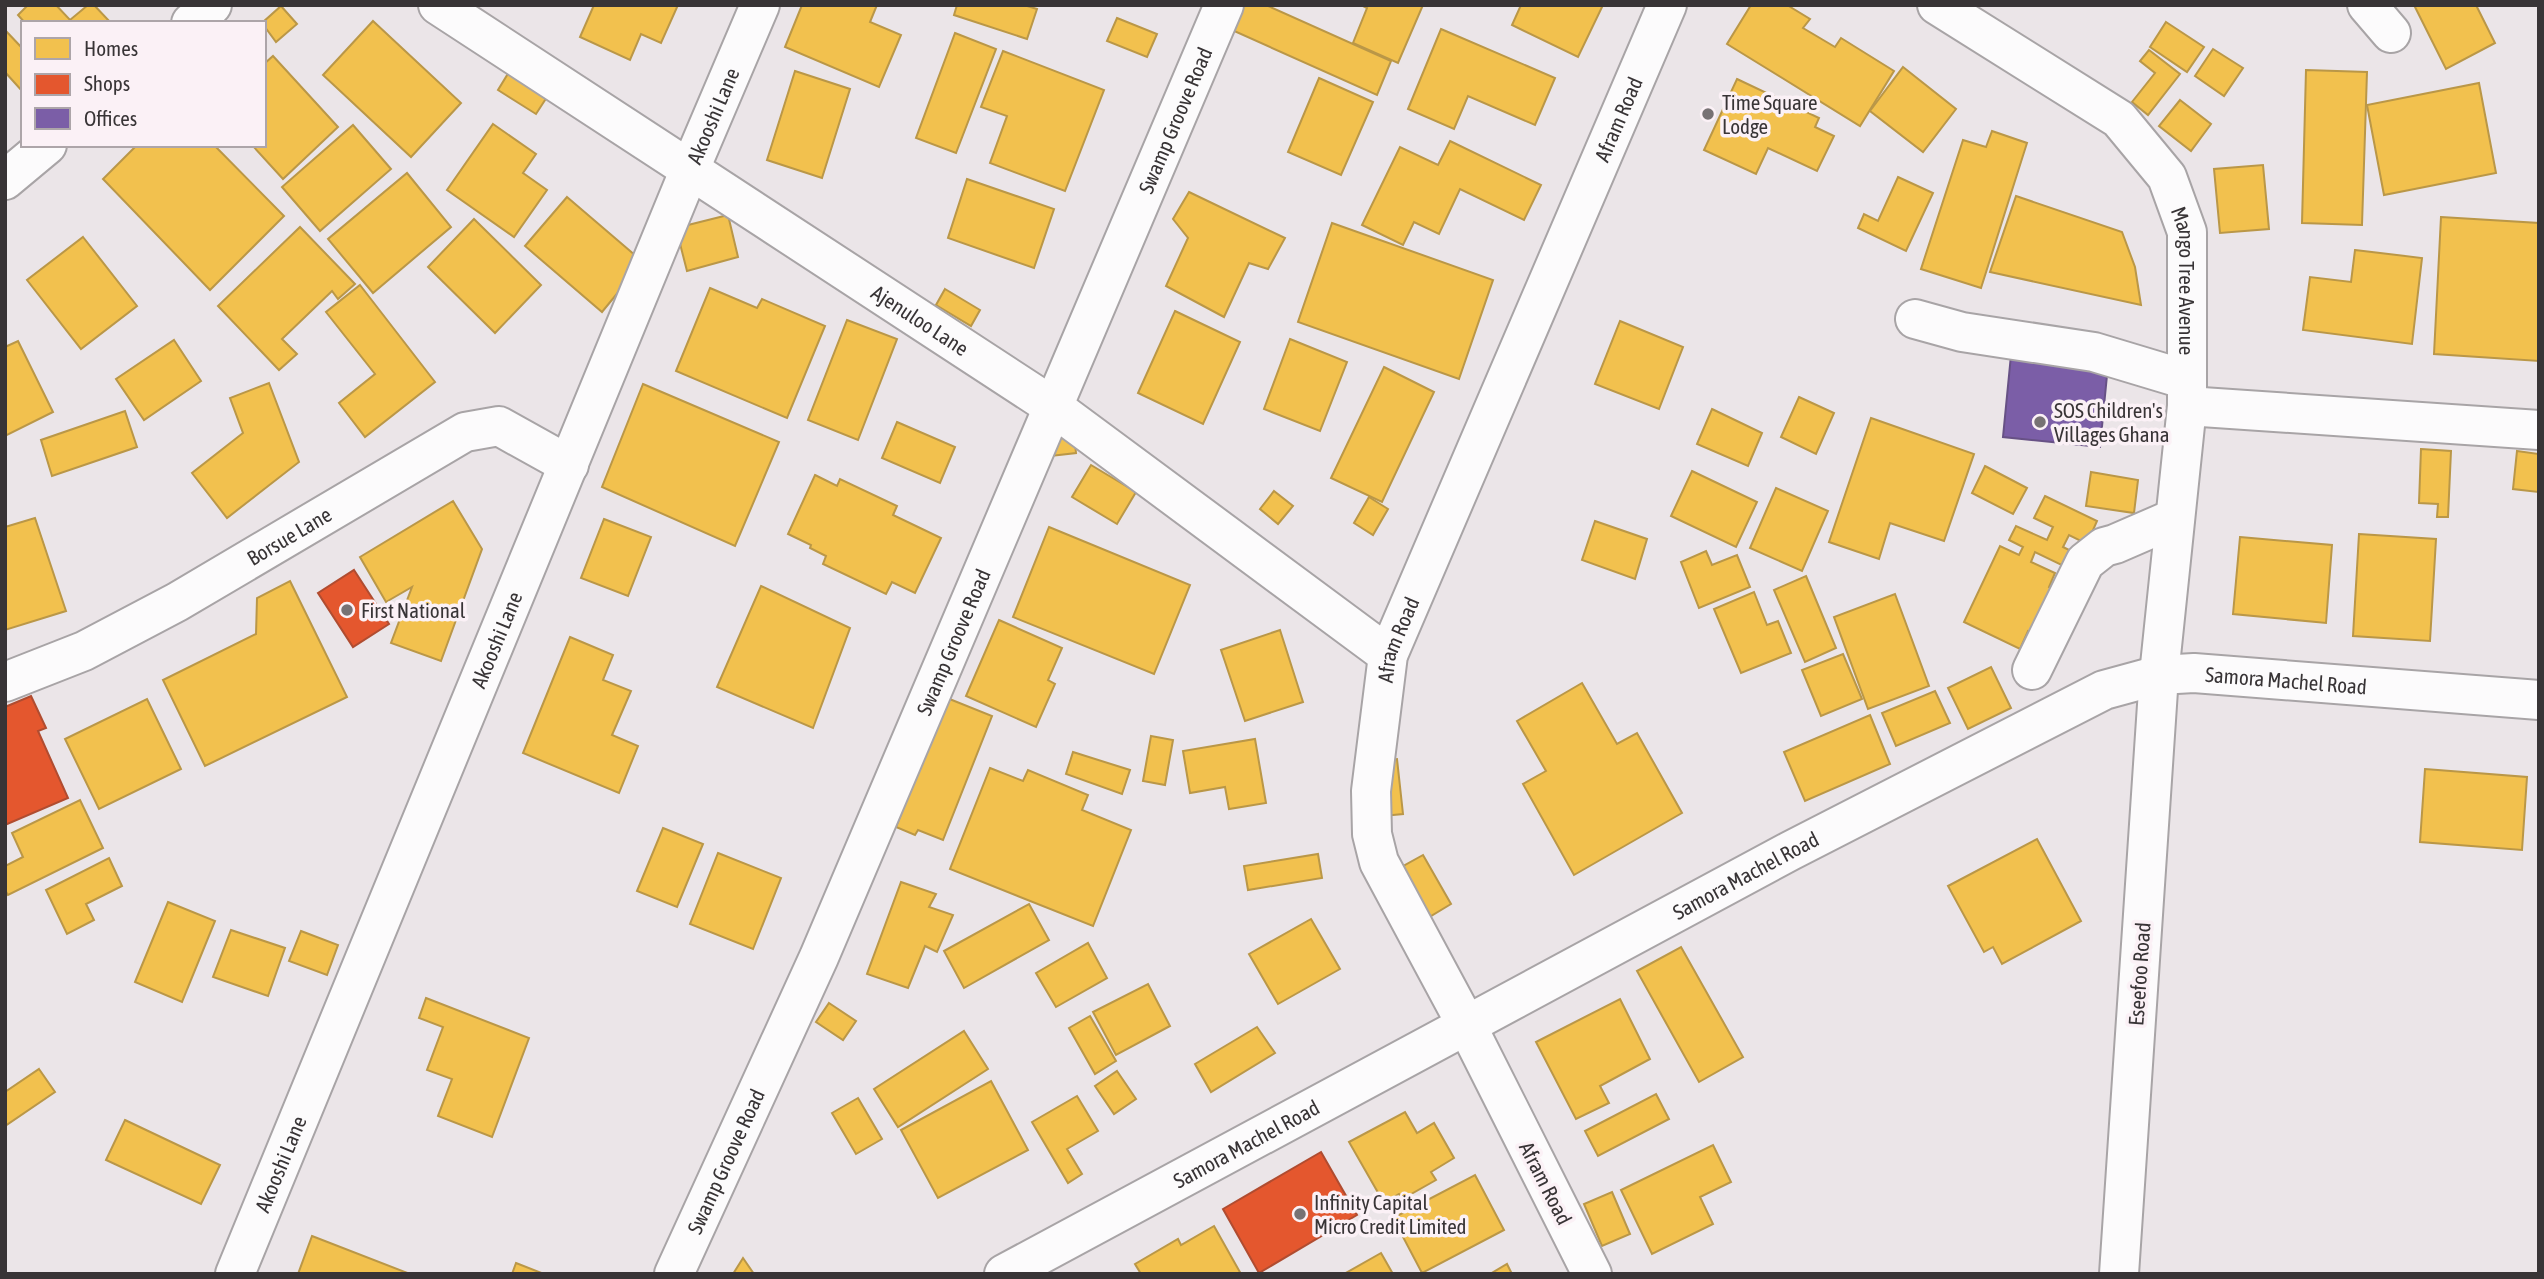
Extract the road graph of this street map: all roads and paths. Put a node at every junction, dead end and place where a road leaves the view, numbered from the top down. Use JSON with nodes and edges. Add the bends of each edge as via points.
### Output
{"nodes":[{"id":1,"x":212,"y":5,"type":"edge"},
{"id":2,"x":438,"y":5,"type":"edge"},
{"id":3,"x":760,"y":5,"type":"edge"},
{"id":4,"x":1224,"y":5,"type":"edge"},
{"id":5,"x":1667,"y":5,"type":"edge"},
{"id":6,"x":1937,"y":5,"type":"edge"},
{"id":7,"x":193,"y":21,"type":"edge"},
{"id":8,"x":45,"y":147,"type":"edge"},
{"id":9,"x":690,"y":169,"type":"junction"},
{"id":10,"x":5,"y":180,"type":"edge"},
{"id":11,"x":1915,"y":319,"type":"dead end"},
{"id":12,"x":2187,"y":393,"type":"junction"},
{"id":13,"x":1052,"y":406,"type":"junction"},
{"id":14,"x":2539,"y":430,"type":"edge"},
{"id":15,"x":569,"y":465,"type":"junction"},
{"id":16,"x":2175,"y":518,"type":"junction"},
{"id":17,"x":1388,"y":655,"type":"junction"},
{"id":18,"x":2032,"y":670,"type":"dead end"},
{"id":19,"x":2159,"y":675,"type":"junction"},
{"id":20,"x":5,"y":682,"type":"edge"},
{"id":21,"x":2539,"y":700,"type":"edge"},
{"id":22,"x":1466,"y":1024,"type":"junction"},
{"id":23,"x":235,"y":1274,"type":"edge"},
{"id":24,"x":674,"y":1274,"type":"edge"},
{"id":25,"x":1003,"y":1274,"type":"edge"},
{"id":26,"x":1592,"y":1274,"type":"edge"},
{"id":27,"x":2119,"y":1274,"type":"edge"}],
"edges":[{"from":1,"to":7,"type":"street"},
{"from":2,"to":9,"type":"street","name":"Ajenuloo Lane"},
{"from":3,"to":9,"type":"street","name":"Akooshi Lane"},
{"from":4,"to":13,"type":"street","name":"Swamp Groove Road"},
{"from":5,"to":17,"type":"street","name":"Afram Road"},
{"from":6,"to":12,"type":"street","name":"Mango Tree Avenue","via":[[2119,119],[2167,177],[2187,232]]},
{"from":8,"to":10,"type":"street"},
{"from":9,"to":13,"type":"street","name":"Ajenuloo Lane"},
{"from":9,"to":15,"type":"street","name":"Akooshi Lane"},
{"from":11,"to":12,"type":"street","via":[[1962,332],[2094,352]]},
{"from":12,"to":14,"type":"street"},
{"from":12,"to":16,"type":"street","name":"Mango Tree Avenue"},
{"from":13,"to":17,"type":"street","name":"Ajenuloo Lane"},
{"from":13,"to":24,"type":"street","name":"Swamp Groove Road","via":[[819,957]]},
{"from":15,"to":20,"type":"street","name":"Borsue Lane","via":[[499,426],[465,432],[177,602],[84,651]]},
{"from":15,"to":23,"type":"street","name":"Akooshi Lane"},
{"from":16,"to":18,"type":"street","via":[[2104,547],[2085,562]]},
{"from":16,"to":19,"type":"street","name":"Mango Tree Avenue"},
{"from":17,"to":22,"type":"street","name":"Afram Road","via":[[1371,791],[1372,834],[1379,862]]},
{"from":19,"to":21,"type":"street","name":"Samora Machel Road","via":[[2194,673]]},
{"from":19,"to":22,"type":"street","name":"Samora Machel Road","via":[[2104,690]]},
{"from":19,"to":27,"type":"street","name":"Eseefoo Road"},
{"from":22,"to":25,"type":"street","name":"Samora Machel Road"},
{"from":22,"to":26,"type":"street","name":"Afram Road"}]}
